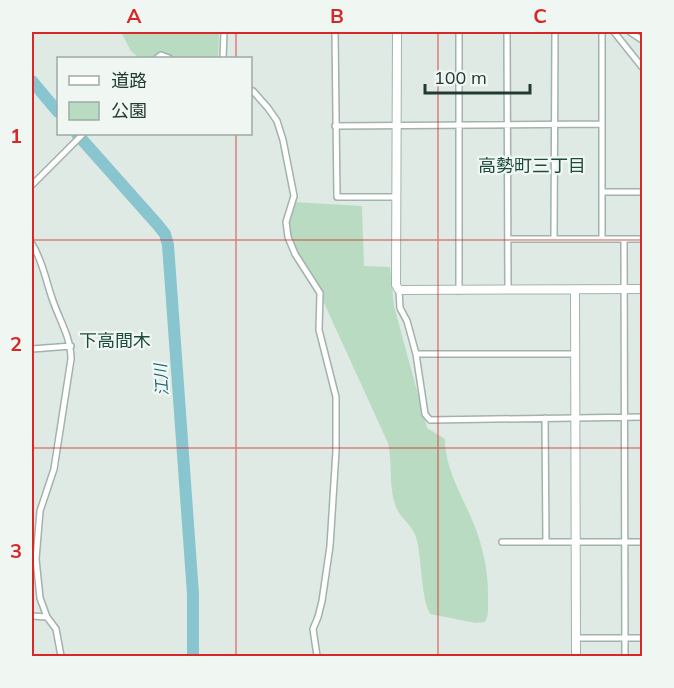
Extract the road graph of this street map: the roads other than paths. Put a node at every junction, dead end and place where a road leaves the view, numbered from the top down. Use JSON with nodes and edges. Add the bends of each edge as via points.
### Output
{"nodes":[{"id":1,"x":224,"y":32,"type":"edge"},
{"id":2,"x":335,"y":32,"type":"edge"},
{"id":3,"x":397,"y":32,"type":"edge"},
{"id":4,"x":459,"y":32,"type":"edge"},
{"id":5,"x":507,"y":32,"type":"edge"},
{"id":6,"x":555,"y":32,"type":"edge"},
{"id":7,"x":602,"y":32,"type":"edge"},
{"id":8,"x":614,"y":32,"type":"edge"},
{"id":9,"x":630,"y":32,"type":"edge"},
{"id":10,"x":642,"y":40,"type":"edge"},
{"id":11,"x":223,"y":57,"type":"edge"},
{"id":12,"x":642,"y":67,"type":"edge"},
{"id":13,"x":252,"y":92,"type":"edge"},
{"id":14,"x":507,"y":124,"type":"junction"},
{"id":15,"x":555,"y":124,"type":"junction"},
{"id":16,"x":602,"y":124,"type":"junction"},
{"id":17,"x":397,"y":125,"type":"junction"},
{"id":18,"x":459,"y":125,"type":"junction"},
{"id":19,"x":335,"y":126,"type":"junction"},
{"id":20,"x":82,"y":135,"type":"edge"},
{"id":21,"x":32,"y":185,"type":"edge"},
{"id":22,"x":602,"y":192,"type":"junction"},
{"id":23,"x":642,"y":192,"type":"edge"},
{"id":24,"x":396,"y":197,"type":"junction"},
{"id":25,"x":508,"y":239,"type":"junction"},
{"id":26,"x":554,"y":239,"type":"junction"},
{"id":27,"x":602,"y":239,"type":"junction"},
{"id":28,"x":624,"y":239,"type":"junction"},
{"id":29,"x":642,"y":239,"type":"edge"},
{"id":30,"x":32,"y":244,"type":"edge"},
{"id":31,"x":624,"y":289,"type":"junction"},
{"id":32,"x":642,"y":289,"type":"edge"},
{"id":33,"x":399,"y":290,"type":"junction"},
{"id":34,"x":508,"y":290,"type":"junction"},
{"id":35,"x":575,"y":290,"type":"junction"},
{"id":36,"x":459,"y":291,"type":"junction"},
{"id":37,"x":71,"y":346,"type":"junction"},
{"id":38,"x":32,"y":349,"type":"edge"},
{"id":39,"x":416,"y":354,"type":"junction"},
{"id":40,"x":575,"y":354,"type":"junction"},
{"id":41,"x":576,"y":417,"type":"junction"},
{"id":42,"x":624,"y":417,"type":"junction"},
{"id":43,"x":642,"y":417,"type":"edge"},
{"id":44,"x":545,"y":418,"type":"junction"},
{"id":45,"x":32,"y":510,"type":"edge"},
{"id":46,"x":40,"y":511,"type":"junction"},
{"id":47,"x":502,"y":542,"type":"dead end"},
{"id":48,"x":546,"y":542,"type":"junction"},
{"id":49,"x":642,"y":542,"type":"edge"},
{"id":50,"x":576,"y":543,"type":"junction"},
{"id":51,"x":624,"y":543,"type":"junction"},
{"id":52,"x":32,"y":616,"type":"edge"},
{"id":53,"x":47,"y":617,"type":"junction"},
{"id":54,"x":576,"y":638,"type":"junction"},
{"id":55,"x":642,"y":638,"type":"edge"},
{"id":56,"x":625,"y":639,"type":"junction"},
{"id":57,"x":61,"y":657,"type":"edge"},
{"id":58,"x":317,"y":657,"type":"edge"},
{"id":59,"x":576,"y":657,"type":"edge"},
{"id":60,"x":625,"y":657,"type":"edge"}],
"edges":[{"from":1,"to":11,"type":"street"},
{"from":2,"to":19,"type":"street"},
{"from":3,"to":17,"type":"street"},
{"from":4,"to":18,"type":"street"},
{"from":5,"to":14,"type":"street"},
{"from":6,"to":15,"type":"street"},
{"from":7,"to":16,"type":"street"},
{"from":8,"to":12,"type":"street"},
{"from":9,"to":10,"type":"street"},
{"from":13,"to":58,"type":"street","via":[[277,121],[283,140],[294,196],[286,222],[288,237],[320,293],[319,330],[336,397],[330,546],[322,601],[313,629]]},
{"from":14,"to":15,"type":"street"},
{"from":14,"to":18,"type":"street"},
{"from":14,"to":25,"type":"street"},
{"from":15,"to":16,"type":"street"},
{"from":15,"to":26,"type":"street"},
{"from":16,"to":22,"type":"street"},
{"from":17,"to":18,"type":"street"},
{"from":17,"to":19,"type":"street"},
{"from":17,"to":24,"type":"street"},
{"from":18,"to":36,"type":"street"},
{"from":19,"to":24,"type":"street","via":[[337,197]]},
{"from":20,"to":21,"type":"street"},
{"from":22,"to":23,"type":"street"},
{"from":22,"to":27,"type":"street"},
{"from":24,"to":33,"type":"street"},
{"from":25,"to":26,"type":"street"},
{"from":25,"to":34,"type":"street"},
{"from":26,"to":27,"type":"street"},
{"from":27,"to":28,"type":"street"},
{"from":28,"to":29,"type":"street"},
{"from":28,"to":31,"type":"street"},
{"from":30,"to":37,"type":"street"},
{"from":31,"to":32,"type":"street"},
{"from":31,"to":35,"type":"street"},
{"from":31,"to":42,"type":"street"},
{"from":33,"to":36,"type":"street"},
{"from":33,"to":39,"type":"street","via":[[400,308]]},
{"from":34,"to":35,"type":"street"},
{"from":34,"to":36,"type":"street"},
{"from":35,"to":40,"type":"street"},
{"from":37,"to":38,"type":"street"},
{"from":37,"to":46,"type":"street","via":[[54,469]]},
{"from":39,"to":40,"type":"street"},
{"from":39,"to":44,"type":"street","via":[[425,414],[430,420]]},
{"from":40,"to":41,"type":"street"},
{"from":41,"to":42,"type":"street"},
{"from":41,"to":44,"type":"street"},
{"from":41,"to":50,"type":"street"},
{"from":42,"to":43,"type":"street"},
{"from":42,"to":51,"type":"street"},
{"from":44,"to":48,"type":"street"},
{"from":45,"to":46,"type":"street"},
{"from":46,"to":53,"type":"street","via":[[37,576]]},
{"from":47,"to":48,"type":"street"},
{"from":48,"to":50,"type":"street"},
{"from":49,"to":51,"type":"street"},
{"from":50,"to":51,"type":"street"},
{"from":50,"to":54,"type":"street"},
{"from":51,"to":56,"type":"street"},
{"from":52,"to":53,"type":"street"},
{"from":53,"to":57,"type":"street","via":[[56,629]]},
{"from":54,"to":56,"type":"street"},
{"from":54,"to":59,"type":"street"},
{"from":55,"to":56,"type":"street"},
{"from":56,"to":60,"type":"street"}]}
